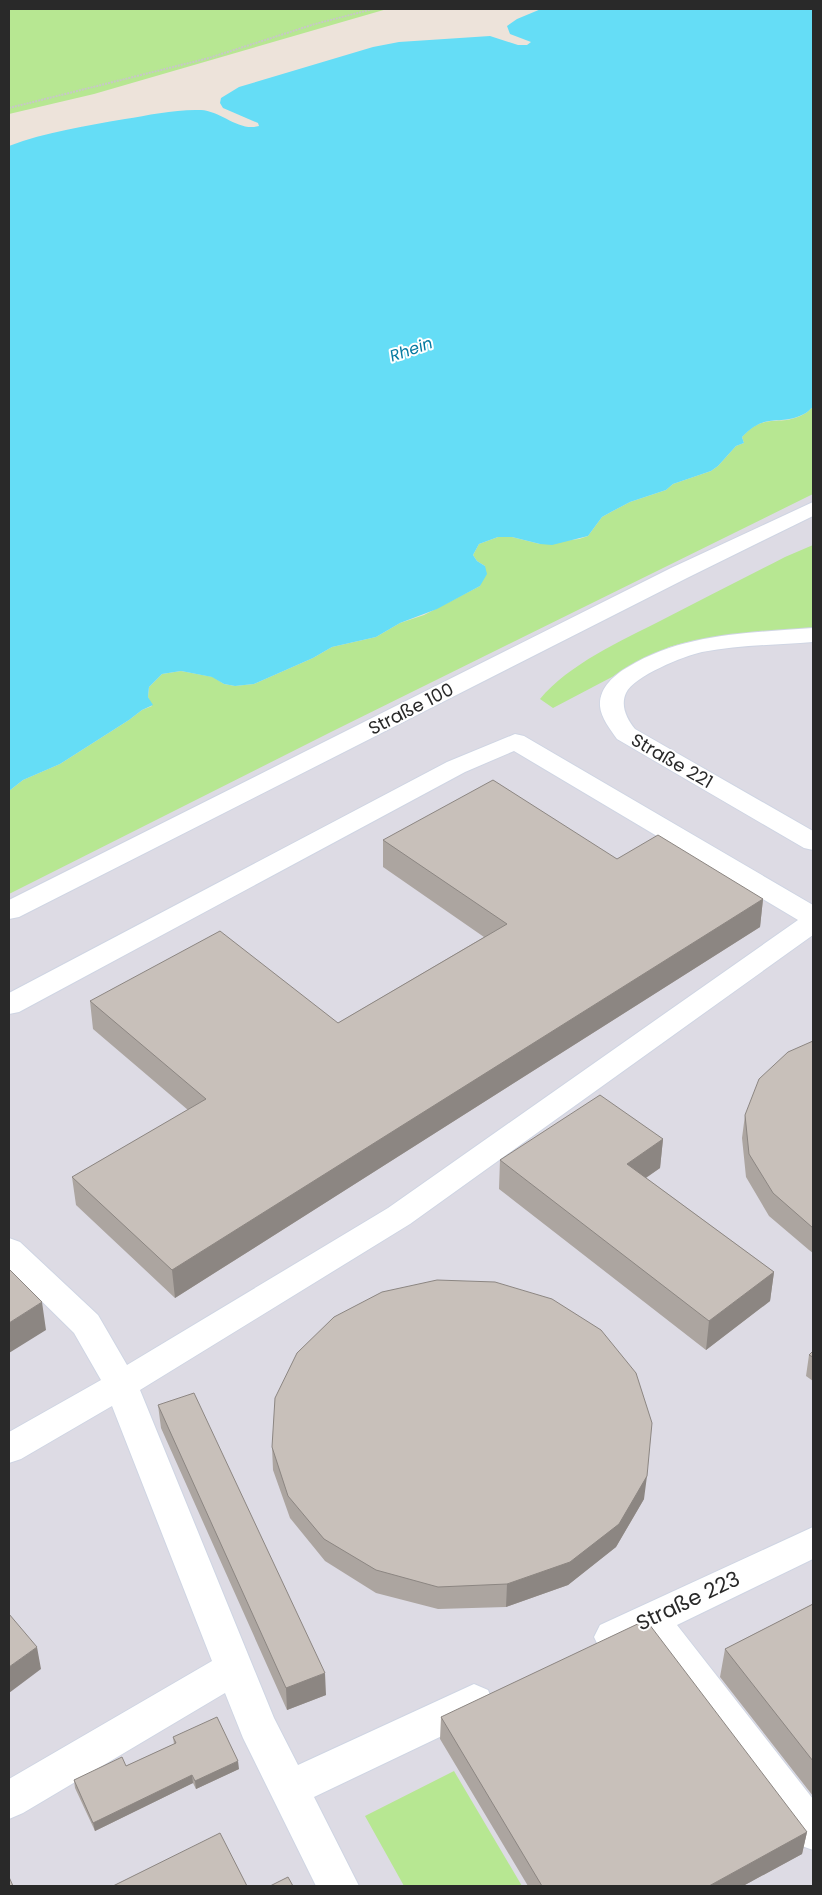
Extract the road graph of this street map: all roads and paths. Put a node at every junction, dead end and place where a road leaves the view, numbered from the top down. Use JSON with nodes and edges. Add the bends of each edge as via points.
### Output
{"nodes":[{"id":1,"x":373,"y":9,"type":"edge"},
{"id":2,"x":9,"y":108,"type":"edge"},
{"id":3,"x":813,"y":508,"type":"edge"},
{"id":4,"x":813,"y":636,"type":"edge"},
{"id":5,"x":813,"y":842,"type":"edge"},
{"id":6,"x":9,"y":911,"type":"edge"},
{"id":7,"x":813,"y":917,"type":"edge"},
{"id":8,"x":813,"y":922,"type":"edge"},
{"id":9,"x":9,"y":1005,"type":"edge"},
{"id":10,"x":9,"y":1250,"type":"edge"},
{"id":11,"x":121,"y":1385,"type":"junction"},
{"id":12,"x":9,"y":1449,"type":"edge"},
{"id":13,"x":813,"y":1542,"type":"edge"},
{"id":14,"x":650,"y":1619,"type":"junction"},
{"id":15,"x":578,"y":1653,"type":"edge"},
{"id":16,"x":234,"y":1668,"type":"junction"},
{"id":17,"x":506,"y":1687,"type":"edge"},
{"id":18,"x":290,"y":1788,"type":"junction"},
{"id":19,"x":9,"y":1800,"type":"edge"},
{"id":20,"x":813,"y":1831,"type":"edge"},
{"id":21,"x":338,"y":1886,"type":"edge"}],
"edges":[{"from":1,"to":2,"type":"path","via":[[209,58]]},
{"from":3,"to":6,"type":"street","name":"Straße 100"},
{"from":4,"to":5,"type":"street","name":"Straße 221","via":[[701,645],[669,656],[630,676],[616,689],[612,702],[614,719],[626,734]]},
{"from":7,"to":9,"type":"street","via":[[515,741],[456,767]]},
{"from":8,"to":11,"type":"street","via":[[399,1216]]},
{"from":10,"to":11,"type":"street","via":[[86,1324]]},
{"from":11,"to":12,"type":"street"},
{"from":11,"to":16,"type":"street"},
{"from":13,"to":14,"type":"street","name":"Straße 223"},
{"from":14,"to":15,"type":"street","name":"Straße 223"},
{"from":14,"to":20,"type":"street"},
{"from":16,"to":18,"type":"street"},
{"from":16,"to":19,"type":"street"},
{"from":17,"to":18,"type":"street"},
{"from":18,"to":21,"type":"street"}]}
